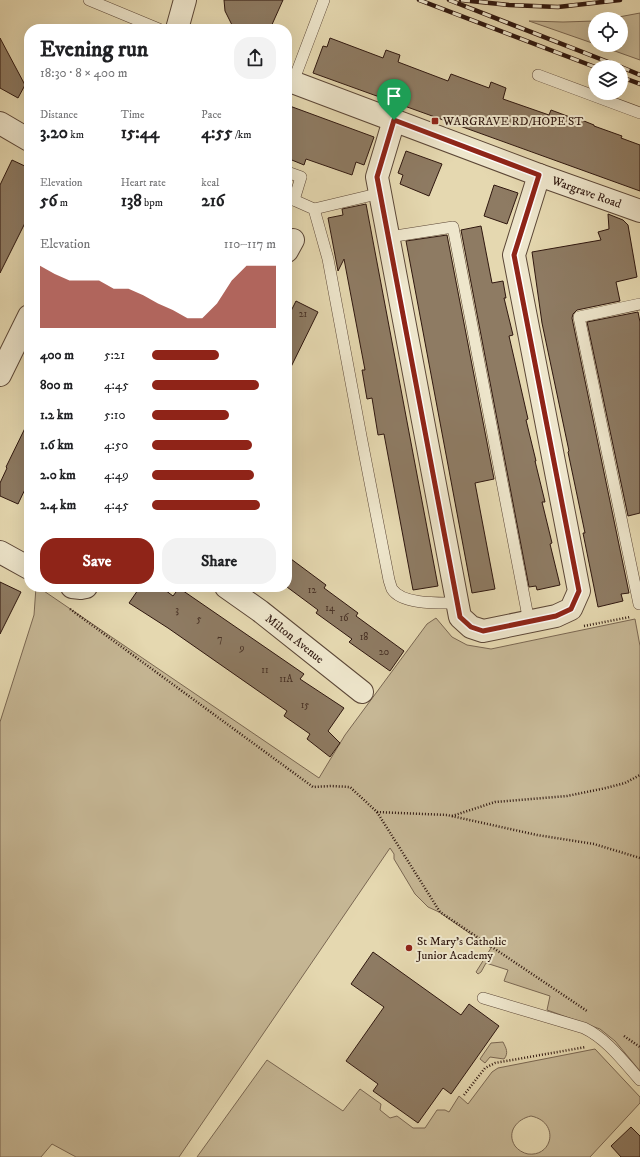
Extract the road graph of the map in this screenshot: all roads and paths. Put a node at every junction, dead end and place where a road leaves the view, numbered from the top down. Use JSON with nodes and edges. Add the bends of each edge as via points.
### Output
{"nodes":[{"id":1,"x":89,"y":0,"type":"edge"},
{"id":2,"x":185,"y":0,"type":"edge"},
{"id":3,"x":324,"y":0,"type":"edge"},
{"id":4,"x":147,"y":24,"type":"edge"},
{"id":5,"x":178,"y":24,"type":"edge"},
{"id":6,"x":538,"y":75,"type":"dead end"},
{"id":7,"x":292,"y":76,"type":"edge"},
{"id":8,"x":292,"y":82,"type":"edge"},
{"id":9,"x":640,"y":113,"type":"edge"},
{"id":10,"x":394,"y":120,"type":"junction"},
{"id":11,"x":0,"y":123,"type":"edge"},
{"id":12,"x":24,"y":137,"type":"edge"},
{"id":13,"x":292,"y":174,"type":"edge"},
{"id":14,"x":539,"y":175,"type":"junction"},
{"id":15,"x":381,"y":193,"type":"junction"},
{"id":16,"x":292,"y":197,"type":"edge"},
{"id":17,"x":292,"y":199,"type":"edge"},
{"id":18,"x":314,"y":209,"type":"junction"},
{"id":19,"x":640,"y":211,"type":"edge"},
{"id":20,"x":389,"y":238,"type":"junction"},
{"id":21,"x":640,"y":304,"type":"edge"},
{"id":22,"x":24,"y":326,"type":"edge"},
{"id":23,"x":0,"y":376,"type":"edge"},
{"id":24,"x":0,"y":552,"type":"edge"},
{"id":25,"x":24,"y":565,"type":"edge"},
{"id":26,"x":233,"y":592,"type":"edge"},
{"id":27,"x":68,"y":596,"type":"edge"},
{"id":28,"x":457,"y":604,"type":"junction"},
{"id":29,"x":639,"y":604,"type":"dead end"},
{"id":30,"x":529,"y":622,"type":"junction"},
{"id":31,"x":362,"y":692,"type":"dead end"},
{"id":32,"x":640,"y":775,"type":"edge"},
{"id":33,"x":377,"y":812,"type":"junction"},
{"id":34,"x":451,"y":816,"type":"junction"},
{"id":35,"x":640,"y":858,"type":"edge"},
{"id":36,"x":483,"y":998,"type":"dead end"},
{"id":37,"x":588,"y":1012,"type":"dead end"},
{"id":38,"x":621,"y":1034,"type":"dead end"},
{"id":39,"x":591,"y":1046,"type":"dead end"},
{"id":40,"x":640,"y":1047,"type":"edge"},
{"id":41,"x":640,"y":1080,"type":"edge"},
{"id":42,"x":464,"y":1095,"type":"dead end"}],
"edges":[{"from":1,"to":4,"type":"lane"},
{"from":2,"to":5,"type":"street"},
{"from":3,"to":7,"type":"lane"},
{"from":6,"to":9,"type":"lane"},
{"from":8,"to":10,"type":"street","name":"Wargrave Road"},
{"from":10,"to":14,"type":"street","name":"Wargrave Road"},
{"from":10,"to":15,"type":"street","via":[[377,177]]},
{"from":11,"to":12,"type":"street"},
{"from":13,"to":16,"type":"lane","via":[[300,177]]},
{"from":14,"to":19,"type":"street","name":"Wargrave Road"},
{"from":14,"to":30,"type":"street","via":[[514,255],[579,591],[571,609],[556,616]]},
{"from":15,"to":18,"type":"lane"},
{"from":15,"to":20,"type":"street"},
{"from":17,"to":18,"type":"lane"},
{"from":18,"to":28,"type":"lane","via":[[328,259],[392,589],[399,596],[414,601]]},
{"from":20,"to":28,"type":"street"},
{"from":20,"to":30,"type":"lane","via":[[452,227]]},
{"from":21,"to":29,"type":"lane","via":[[579,317]]},
{"from":22,"to":23,"type":"street"},
{"from":24,"to":25,"type":"street"},
{"from":26,"to":31,"type":"street","name":"Milton Avenue"},
{"from":27,"to":33,"type":"path","via":[[313,788],[350,787]]},
{"from":28,"to":30,"type":"street","via":[[460,617],[471,627],[483,631]]},
{"from":32,"to":34,"type":"path","via":[[625,783],[606,788],[567,796],[495,802]]},
{"from":33,"to":34,"type":"path"},
{"from":33,"to":37,"type":"path","via":[[440,912]]},
{"from":34,"to":35,"type":"path","via":[[537,835],[594,844]]},
{"from":36,"to":41,"type":"lane","via":[[594,1033]]},
{"from":38,"to":40,"type":"path"},
{"from":39,"to":42,"type":"path","via":[[496,1063],[485,1068]]}]}
